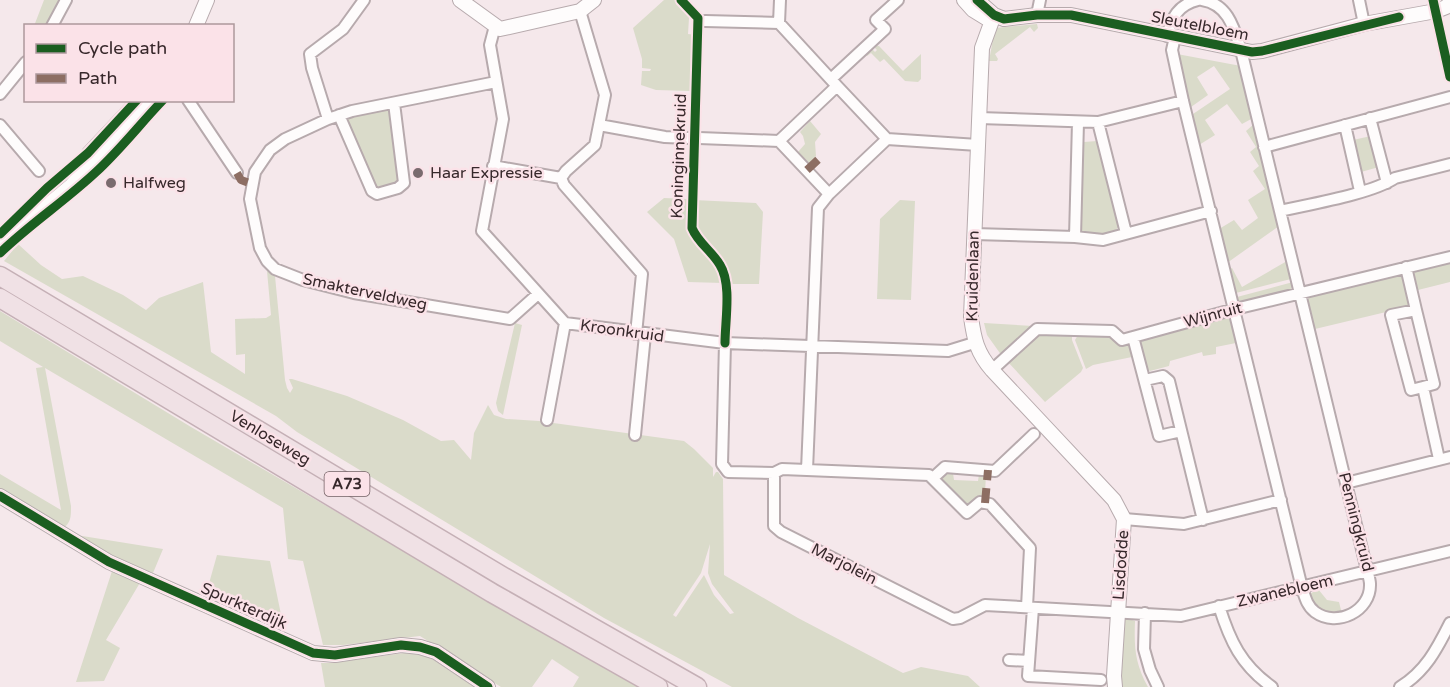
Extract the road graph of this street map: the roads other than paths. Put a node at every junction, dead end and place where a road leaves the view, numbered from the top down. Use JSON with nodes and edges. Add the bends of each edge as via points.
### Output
{"nodes":[{"id":1,"x":66,"y":0,"type":"edge"},
{"id":2,"x":207,"y":0,"type":"edge"},
{"id":3,"x":364,"y":0,"type":"edge"},
{"id":4,"x":460,"y":0,"type":"edge"},
{"id":5,"x":594,"y":0,"type":"edge"},
{"id":6,"x":780,"y":0,"type":"edge"},
{"id":7,"x":898,"y":0,"type":"edge"},
{"id":8,"x":964,"y":0,"type":"edge"},
{"id":9,"x":977,"y":0,"type":"edge"},
{"id":10,"x":1040,"y":0,"type":"edge"},
{"id":11,"x":1198,"y":0,"type":"edge"},
{"id":12,"x":1208,"y":0,"type":"edge"},
{"id":13,"x":1359,"y":0,"type":"edge"},
{"id":14,"x":1450,"y":2,"type":"edge"},
{"id":15,"x":580,"y":11,"type":"junction"},
{"id":16,"x":994,"y":15,"type":"junction"},
{"id":17,"x":1037,"y":15,"type":"junction"},
{"id":18,"x":705,"y":21,"type":"dead end"},
{"id":19,"x":779,"y":23,"type":"junction"},
{"id":20,"x":53,"y":24,"type":"edge"},
{"id":21,"x":197,"y":24,"type":"edge"},
{"id":22,"x":1364,"y":24,"type":"junction"},
{"id":23,"x":495,"y":26,"type":"junction"},
{"id":24,"x":1171,"y":36,"type":"junction"},
{"id":25,"x":1240,"y":50,"type":"junction"},
{"id":26,"x":24,"y":64,"type":"edge"},
{"id":27,"x":496,"y":82,"type":"junction"},
{"id":28,"x":834,"y":82,"type":"junction"},
{"id":29,"x":0,"y":94,"type":"edge"},
{"id":30,"x":1450,"y":97,"type":"edge"},
{"id":31,"x":1183,"y":101,"type":"junction"},
{"id":32,"x":149,"y":102,"type":"edge"},
{"id":33,"x":189,"y":102,"type":"edge"},
{"id":34,"x":394,"y":103,"type":"junction"},
{"id":35,"x":334,"y":117,"type":"junction"},
{"id":36,"x":979,"y":118,"type":"junction"},
{"id":37,"x":1370,"y":118,"type":"junction"},
{"id":38,"x":1078,"y":122,"type":"junction"},
{"id":39,"x":1098,"y":122,"type":"junction"},
{"id":40,"x":599,"y":125,"type":"junction"},
{"id":41,"x":1345,"y":125,"type":"junction"},
{"id":42,"x":0,"y":126,"type":"edge"},
{"id":43,"x":887,"y":139,"type":"junction"},
{"id":44,"x":779,"y":141,"type":"junction"},
{"id":45,"x":978,"y":145,"type":"junction"},
{"id":46,"x":1264,"y":147,"type":"junction"},
{"id":47,"x":1450,"y":164,"type":"edge"},
{"id":48,"x":493,"y":166,"type":"junction"},
{"id":49,"x":39,"y":171,"type":"dead end"},
{"id":50,"x":237,"y":173,"type":"dead end"},
{"id":51,"x":561,"y":178,"type":"junction"},
{"id":52,"x":1387,"y":183,"type":"junction"},
{"id":53,"x":1360,"y":191,"type":"junction"},
{"id":54,"x":829,"y":194,"type":"junction"},
{"id":55,"x":1211,"y":212,"type":"junction"},
{"id":56,"x":1280,"y":212,"type":"junction"},
{"id":57,"x":1126,"y":233,"type":"junction"},
{"id":58,"x":974,"y":234,"type":"junction"},
{"id":59,"x":1075,"y":237,"type":"junction"},
{"id":60,"x":0,"y":244,"type":"edge"},
{"id":61,"x":1450,"y":257,"type":"edge"},
{"id":62,"x":1406,"y":267,"type":"junction"},
{"id":63,"x":0,"y":276,"type":"edge"},
{"id":64,"x":1300,"y":293,"type":"junction"},
{"id":65,"x":538,"y":294,"type":"junction"},
{"id":66,"x":0,"y":298,"type":"edge"},
{"id":67,"x":1235,"y":309,"type":"junction"},
{"id":68,"x":1416,"y":310,"type":"junction"},
{"id":69,"x":565,"y":323,"type":"junction"},
{"id":70,"x":641,"y":334,"type":"junction"},
{"id":71,"x":1133,"y":337,"type":"junction"},
{"id":72,"x":974,"y":343,"type":"junction"},
{"id":73,"x":725,"y":344,"type":"junction"},
{"id":74,"x":812,"y":346,"type":"junction"},
{"id":75,"x":992,"y":370,"type":"junction"},
{"id":76,"x":1145,"y":380,"type":"junction"},
{"id":77,"x":1423,"y":387,"type":"junction"},
{"id":78,"x":547,"y":420,"type":"dead end"},
{"id":79,"x":1181,"y":431,"type":"junction"},
{"id":80,"x":1034,"y":434,"type":"dead end"},
{"id":81,"x":635,"y":435,"type":"dead end"},
{"id":82,"x":1445,"y":458,"type":"edge"},
{"id":83,"x":807,"y":470,"type":"junction"},
{"id":84,"x":774,"y":473,"type":"junction"},
{"id":85,"x":933,"y":478,"type":"junction"},
{"id":86,"x":1346,"y":483,"type":"junction"},
{"id":87,"x":0,"y":496,"type":"edge"},
{"id":88,"x":1281,"y":500,"type":"junction"},
{"id":89,"x":1124,"y":519,"type":"junction"},
{"id":90,"x":1203,"y":520,"type":"junction"},
{"id":91,"x":1450,"y":551,"type":"edge"},
{"id":92,"x":1367,"y":570,"type":"junction"},
{"id":93,"x":1302,"y":588,"type":"junction"},
{"id":94,"x":1219,"y":606,"type":"junction"},
{"id":95,"x":1030,"y":607,"type":"junction"},
{"id":96,"x":1118,"y":612,"type":"junction"},
{"id":97,"x":1145,"y":613,"type":"junction"},
{"id":98,"x":1450,"y":623,"type":"edge"},
{"id":99,"x":1009,"y":660,"type":"dead end"},
{"id":100,"x":1029,"y":662,"type":"junction"},
{"id":101,"x":1101,"y":680,"type":"dead end"},
{"id":102,"x":488,"y":687,"type":"edge"},
{"id":103,"x":658,"y":687,"type":"edge"},
{"id":104,"x":698,"y":687,"type":"edge"},
{"id":105,"x":1115,"y":687,"type":"edge"},
{"id":106,"x":1158,"y":687,"type":"edge"},
{"id":107,"x":1272,"y":687,"type":"edge"},
{"id":108,"x":1400,"y":687,"type":"edge"}],
"edges":[{"from":1,"to":20,"type":"street"},
{"from":2,"to":21,"type":"street"},
{"from":3,"to":35,"type":"street","via":[[343,29],[310,54],[312,68]]},
{"from":4,"to":23,"type":"street"},
{"from":5,"to":15,"type":"street"},
{"from":6,"to":19,"type":"street"},
{"from":7,"to":28,"type":"street","via":[[876,20],[885,29]]},
{"from":8,"to":16,"type":"street","via":[[986,18]]},
{"from":9,"to":16,"type":"street"},
{"from":10,"to":17,"type":"street"},
{"from":11,"to":24,"type":"street","name":"Penningkruid","via":[[1185,4],[1172,18]]},
{"from":12,"to":25,"type":"street","name":"Penningkruid","via":[[1224,10]]},
{"from":13,"to":22,"type":"street"},
{"from":14,"to":22,"type":"street","name":"Sleutelbloem","via":[[1436,11]]},
{"from":15,"to":23,"type":"street"},
{"from":15,"to":40,"type":"street","via":[[605,95]]},
{"from":16,"to":17,"type":"street","name":"Sleutelbloem","via":[[1004,19]]},
{"from":16,"to":36,"type":"street","name":"Kruidenlaan","via":[[982,48]]},
{"from":17,"to":24,"type":"street","name":"Sleutelbloem","via":[[1071,15]]},
{"from":18,"to":19,"type":"street"},
{"from":19,"to":28,"type":"street"},
{"from":22,"to":25,"type":"street","name":"Sleutelbloem","via":[[1262,51]]},
{"from":23,"to":27,"type":"street","name":"Kroonkruid","via":[[490,45]]},
{"from":24,"to":25,"type":"street","name":"Sleutelbloem"},
{"from":24,"to":31,"type":"street","name":"Penningkruid"},
{"from":25,"to":46,"type":"street","name":"Penningkruid"},
{"from":26,"to":29,"type":"street"},
{"from":27,"to":34,"type":"street"},
{"from":27,"to":48,"type":"street","name":"Kroonkruid","via":[[503,119]]},
{"from":28,"to":43,"type":"street"},
{"from":28,"to":44,"type":"street"},
{"from":30,"to":37,"type":"street"},
{"from":31,"to":39,"type":"street"},
{"from":31,"to":55,"type":"street","name":"Penningkruid"},
{"from":32,"to":60,"type":"street","via":[[105,153],[60,196],[31,214]]},
{"from":33,"to":50,"type":"street"},
{"from":34,"to":35,"type":"street"},
{"from":34,"to":35,"type":"street","via":[[404,183],[377,194]]},
{"from":35,"to":65,"type":"street","name":"Smakterveldweg","via":[[285,139],[270,150],[255,172],[250,199],[260,248],[275,269],[354,293],[510,318]]},
{"from":36,"to":38,"type":"street"},
{"from":36,"to":45,"type":"street","name":"Kruidenlaan"},
{"from":37,"to":41,"type":"street"},
{"from":37,"to":52,"type":"street"},
{"from":38,"to":39,"type":"street"},
{"from":38,"to":59,"type":"street"},
{"from":39,"to":57,"type":"street"},
{"from":40,"to":44,"type":"street","via":[[665,137]]},
{"from":40,"to":51,"type":"street","via":[[595,145]]},
{"from":41,"to":46,"type":"street"},
{"from":41,"to":53,"type":"street"},
{"from":42,"to":49,"type":"street"},
{"from":43,"to":45,"type":"street"},
{"from":43,"to":54,"type":"street"},
{"from":44,"to":54,"type":"street"},
{"from":45,"to":58,"type":"street","name":"Kruidenlaan"},
{"from":46,"to":56,"type":"street","name":"Penningkruid"},
{"from":47,"to":52,"type":"street"},
{"from":48,"to":51,"type":"street"},
{"from":48,"to":65,"type":"street","name":"Kroonkruid","via":[[482,231]]},
{"from":51,"to":70,"type":"street","via":[[642,274]]},
{"from":52,"to":53,"type":"street"},
{"from":53,"to":56,"type":"street"},
{"from":54,"to":74,"type":"street","via":[[818,208]]},
{"from":55,"to":57,"type":"street"},
{"from":55,"to":67,"type":"street","name":"Penningkruid"},
{"from":56,"to":64,"type":"street","name":"Penningkruid"},
{"from":57,"to":59,"type":"street","via":[[1103,240]]},
{"from":58,"to":59,"type":"street"},
{"from":58,"to":72,"type":"street","name":"Kruidenlaan"},
{"from":61,"to":62,"type":"street","name":"Wijnruit"},
{"from":62,"to":64,"type":"street","name":"Wijnruit"},
{"from":62,"to":68,"type":"street"},
{"from":63,"to":104,"type":"highway","name":"Venloseweg","number":"A73","via":[[512,582]]},
{"from":64,"to":67,"type":"street","name":"Wijnruit"},
{"from":64,"to":86,"type":"street","name":"Penningkruid"},
{"from":65,"to":69,"type":"street","name":"Kroonkruid"},
{"from":66,"to":103,"type":"highway","name":"Venloseweg","number":"A73","via":[[492,593]]},
{"from":67,"to":71,"type":"street","name":"Wijnruit"},
{"from":67,"to":88,"type":"street","name":"Penningkruid"},
{"from":68,"to":77,"type":"street","via":[[1434,384]]},
{"from":68,"to":77,"type":"street","via":[[1391,315],[1411,390]]},
{"from":69,"to":70,"type":"street","name":"Kroonkruid"},
{"from":69,"to":78,"type":"street"},
{"from":70,"to":73,"type":"street","name":"Kroonkruid"},
{"from":70,"to":81,"type":"street"},
{"from":71,"to":75,"type":"street","name":"Wijnruit","via":[[1122,340],[1112,331],[1037,328]]},
{"from":71,"to":76,"type":"street"},
{"from":72,"to":74,"type":"street","name":"Kroonkruid","via":[[948,351]]},
{"from":72,"to":75,"type":"street","name":"Kruidenlaan"},
{"from":73,"to":74,"type":"street","name":"Kroonkruid"},
{"from":73,"to":84,"type":"street","via":[[722,464],[728,471]]},
{"from":74,"to":83,"type":"street"},
{"from":75,"to":89,"type":"street","name":"Kruidenlaan","via":[[1108,494]]},
{"from":76,"to":79,"type":"street","via":[[1163,376],[1169,381]]},
{"from":76,"to":79,"type":"street","via":[[1159,436]]},
{"from":77,"to":82,"type":"street"},
{"from":79,"to":90,"type":"street"},
{"from":80,"to":85,"type":"street","via":[[995,471],[945,467]]},
{"from":82,"to":86,"type":"street"},
{"from":83,"to":84,"type":"street","via":[[782,469]]},
{"from":83,"to":85,"type":"street"},
{"from":84,"to":95,"type":"street","name":"Marjolein","via":[[774,526],[781,532],[953,619],[985,605]]},
{"from":85,"to":95,"type":"street","via":[[967,513],[980,502],[990,504],[1030,548]]},
{"from":86,"to":92,"type":"street","name":"Penningkruid"},
{"from":87,"to":102,"type":"street","name":"Spurkterdijk","via":[[109,562],[313,653],[335,655],[401,645],[420,647],[436,652]]},
{"from":88,"to":90,"type":"street"},
{"from":88,"to":93,"type":"street","name":"Penningkruid"},
{"from":89,"to":90,"type":"street","via":[[1184,524]]},
{"from":89,"to":96,"type":"street","name":"Lisdodde"},
{"from":91,"to":92,"type":"street","name":"Zwanebloem"},
{"from":92,"to":93,"type":"street","name":"Zwanebloem"},
{"from":92,"to":93,"type":"street","name":"Penningkruid","via":[[1368,597],[1345,618],[1330,618],[1316,612],[1307,603]]},
{"from":93,"to":94,"type":"street","name":"Zwanebloem"},
{"from":94,"to":97,"type":"street","name":"Zwanebloem","via":[[1181,616]]},
{"from":94,"to":107,"type":"street","via":[[1228,636],[1241,658]]},
{"from":95,"to":96,"type":"street","name":"Marjolein"},
{"from":95,"to":100,"type":"street"},
{"from":96,"to":97,"type":"street","name":"Zwanebloem"},
{"from":96,"to":105,"type":"street","name":"Lisdodde"},
{"from":97,"to":106,"type":"street","via":[[1144,649]]},
{"from":98,"to":108,"type":"street","via":[[1425,668]]},
{"from":99,"to":100,"type":"street"},
{"from":100,"to":101,"type":"street","via":[[1028,676]]}]}
